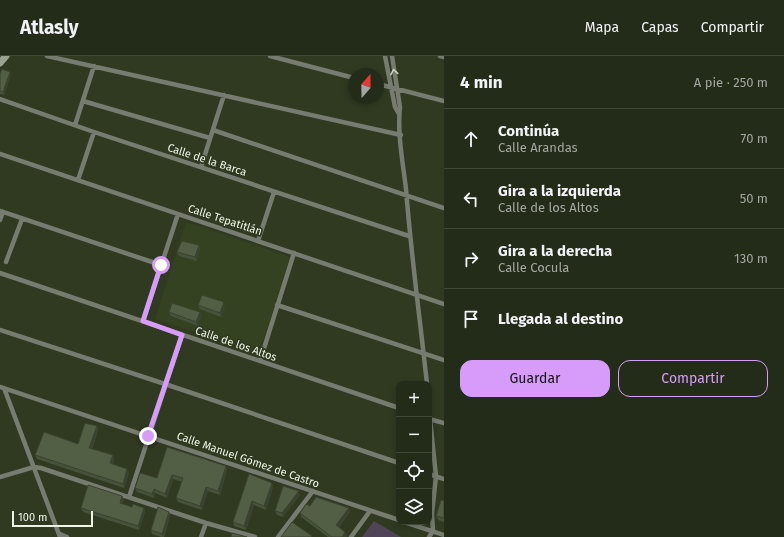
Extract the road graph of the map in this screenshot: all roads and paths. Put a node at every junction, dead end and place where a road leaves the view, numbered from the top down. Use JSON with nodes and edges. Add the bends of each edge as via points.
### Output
{"nodes":[{"id":1,"x":6,"y":56,"type":"edge"},
{"id":2,"x":47,"y":56,"type":"edge"},
{"id":3,"x":270,"y":56,"type":"edge"},
{"id":4,"x":385,"y":56,"type":"edge"},
{"id":5,"x":392,"y":56,"type":"edge"},
{"id":6,"x":440,"y":56,"type":"edge"},
{"id":7,"x":278,"y":57,"type":"edge"},
{"id":8,"x":444,"y":57,"type":"edge"},
{"id":9,"x":0,"y":63,"type":"edge"},
{"id":10,"x":94,"y":66,"type":"junction"},
{"id":11,"x":348,"y":76,"type":"edge"},
{"id":12,"x":384,"y":86,"type":"edge"},
{"id":13,"x":391,"y":88,"type":"junction"},
{"id":14,"x":398,"y":89,"type":"junction"},
{"id":15,"x":224,"y":95,"type":"junction"},
{"id":16,"x":0,"y":99,"type":"edge"},
{"id":17,"x":83,"y":101,"type":"junction"},
{"id":18,"x":444,"y":101,"type":"edge"},
{"id":19,"x":399,"y":115,"type":"junction"},
{"id":20,"x":75,"y":125,"type":"junction"},
{"id":21,"x":213,"y":130,"type":"junction"},
{"id":22,"x":94,"y":132,"type":"junction"},
{"id":23,"x":401,"y":134,"type":"junction"},
{"id":24,"x":210,"y":138,"type":"junction"},
{"id":25,"x":0,"y":154,"type":"edge"},
{"id":26,"x":201,"y":167,"type":"junction"},
{"id":27,"x":78,"y":180,"type":"junction"},
{"id":28,"x":274,"y":192,"type":"junction"},
{"id":29,"x":406,"y":196,"type":"junction"},
{"id":30,"x":444,"y":208,"type":"edge"},
{"id":31,"x":1,"y":212,"type":"edge"},
{"id":32,"x":178,"y":214,"type":"junction"},
{"id":33,"x":22,"y":218,"type":"junction"},
{"id":34,"x":0,"y":220,"type":"edge"},
{"id":35,"x":409,"y":236,"type":"junction"},
{"id":36,"x":258,"y":241,"type":"junction"},
{"id":37,"x":294,"y":253,"type":"junction"},
{"id":38,"x":6,"y":262,"type":"dead end"},
{"id":39,"x":161,"y":265,"type":"junction"},
{"id":40,"x":0,"y":273,"type":"edge"},
{"id":41,"x":416,"y":294,"type":"junction"},
{"id":42,"x":444,"y":304,"type":"edge"},
{"id":43,"x":277,"y":305,"type":"junction"},
{"id":44,"x":143,"y":321,"type":"junction"},
{"id":45,"x":0,"y":330,"type":"edge"},
{"id":46,"x":182,"y":335,"type":"junction"},
{"id":47,"x":424,"y":353,"type":"junction"},
{"id":48,"x":444,"y":360,"type":"edge"},
{"id":49,"x":260,"y":361,"type":"junction"},
{"id":50,"x":426,"y":381,"type":"edge"},
{"id":51,"x":165,"y":384,"type":"junction"},
{"id":52,"x":2,"y":388,"type":"edge"},
{"id":53,"x":396,"y":407,"type":"edge"},
{"id":54,"x":432,"y":420,"type":"edge"},
{"id":55,"x":444,"y":423,"type":"edge"},
{"id":56,"x":148,"y":436,"type":"junction"},
{"id":57,"x":432,"y":438,"type":"edge"},
{"id":58,"x":396,"y":463,"type":"edge"},
{"id":59,"x":34,"y":467,"type":"junction"},
{"id":60,"x":432,"y":475,"type":"edge"},
{"id":61,"x":436,"y":476,"type":"junction"},
{"id":62,"x":0,"y":477,"type":"edge"},
{"id":63,"x":444,"y":479,"type":"edge"},
{"id":64,"x":313,"y":491,"type":"junction"},
{"id":65,"x":129,"y":497,"type":"junction"},
{"id":66,"x":370,"y":511,"type":"junction"},
{"id":67,"x":396,"y":519,"type":"edge"},
{"id":68,"x":206,"y":522,"type":"junction"},
{"id":69,"x":414,"y":525,"type":"edge"},
{"id":70,"x":433,"y":531,"type":"junction"},
{"id":71,"x":444,"y":535,"type":"edge"},
{"id":72,"x":60,"y":536,"type":"edge"},
{"id":73,"x":67,"y":537,"type":"edge"},
{"id":74,"x":201,"y":537,"type":"edge"},
{"id":75,"x":255,"y":537,"type":"edge"},
{"id":76,"x":278,"y":537,"type":"edge"},
{"id":77,"x":351,"y":537,"type":"edge"},
{"id":78,"x":429,"y":537,"type":"edge"}],
"edges":[{"from":1,"to":9,"type":"street"},
{"from":2,"to":10,"type":"street"},
{"from":3,"to":7,"type":"street"},
{"from":4,"to":13,"type":"street"},
{"from":14,"to":5,"type":"street","one_way":true},
{"from":6,"to":8,"type":"street"},
{"from":7,"to":11,"type":"street"},
{"from":10,"to":15,"type":"street"},
{"from":10,"to":17,"type":"street"},
{"from":12,"to":13,"type":"street"},
{"from":13,"to":14,"type":"street"},
{"from":13,"to":19,"type":"street"},
{"from":14,"to":18,"type":"street"},
{"from":14,"to":19,"type":"street"},
{"from":15,"to":21,"type":"street"},
{"from":15,"to":23,"type":"street"},
{"from":16,"to":20,"type":"street","name":"Calle de la Barca"},
{"from":17,"to":20,"type":"street"},
{"from":17,"to":24,"type":"street"},
{"from":19,"to":23,"type":"street"},
{"from":20,"to":22,"type":"street","name":"Calle de la Barca"},
{"from":21,"to":24,"type":"street"},
{"from":21,"to":29,"type":"street"},
{"from":22,"to":26,"type":"street","name":"Calle de la Barca"},
{"from":22,"to":27,"type":"street"},
{"from":23,"to":29,"type":"street"},
{"from":24,"to":26,"type":"street"},
{"from":25,"to":27,"type":"street","name":"Calle Tepatitlán"},
{"from":26,"to":28,"type":"street","name":"Calle de la Barca"},
{"from":27,"to":32,"type":"street","name":"Calle Tepatitlán"},
{"from":28,"to":35,"type":"street","name":"Calle de la Barca"},
{"from":28,"to":36,"type":"street"},
{"from":29,"to":30,"type":"street"},
{"from":29,"to":35,"type":"street"},
{"from":31,"to":33,"type":"street"},
{"from":31,"to":34,"type":"street"},
{"from":32,"to":36,"type":"street","name":"Calle Tepatitlán"},
{"from":32,"to":39,"type":"street"},
{"from":33,"to":38,"type":"street"},
{"from":33,"to":39,"type":"street"},
{"from":35,"to":41,"type":"street"},
{"from":36,"to":37,"type":"street","name":"Calle Tepatitlán"},
{"from":37,"to":41,"type":"street","name":"Calle Tepatitlán"},
{"from":37,"to":43,"type":"street"},
{"from":39,"to":44,"type":"street"},
{"from":40,"to":44,"type":"street","name":"Calle de los Altos"},
{"from":41,"to":42,"type":"street","name":"Calle Tepatitlán"},
{"from":41,"to":47,"type":"street"},
{"from":43,"to":47,"type":"street"},
{"from":43,"to":49,"type":"street"},
{"from":44,"to":46,"type":"street","name":"Calle de los Altos"},
{"from":45,"to":51,"type":"street"},
{"from":46,"to":49,"type":"street","name":"Calle de los Altos"},
{"from":46,"to":51,"type":"street"},
{"from":47,"to":48,"type":"street"},
{"from":47,"to":50,"type":"street"},
{"from":49,"to":53,"type":"street","name":"Calle de los Altos"},
{"from":51,"to":56,"type":"street"},
{"from":51,"to":58,"type":"street"},
{"from":52,"to":56,"type":"street","name":"Calle Manuel Gómez de Castro"},
{"from":52,"to":59,"type":"street"},
{"from":54,"to":55,"type":"street"},
{"from":56,"to":64,"type":"street","name":"Calle Manuel Gómez de Castro"},
{"from":56,"to":65,"type":"street"},
{"from":57,"to":61,"type":"street"},
{"from":59,"to":62,"type":"street"},
{"from":59,"to":65,"type":"street"},
{"from":59,"to":72,"type":"street"},
{"from":60,"to":61,"type":"street"},
{"from":61,"to":63,"type":"street"},
{"from":61,"to":70,"type":"street"},
{"from":64,"to":66,"type":"street","name":"Calle Manuel Gómez de Castro"},
{"from":64,"to":76,"type":"street"},
{"from":65,"to":68,"type":"street"},
{"from":66,"to":67,"type":"street","name":"Calle Manuel Gómez de Castro"},
{"from":66,"to":77,"type":"street"},
{"from":68,"to":74,"type":"street"},
{"from":68,"to":75,"type":"street"},
{"from":69,"to":70,"type":"street"},
{"from":70,"to":71,"type":"street"},
{"from":70,"to":78,"type":"street"},
{"from":72,"to":73,"type":"street"}]}
